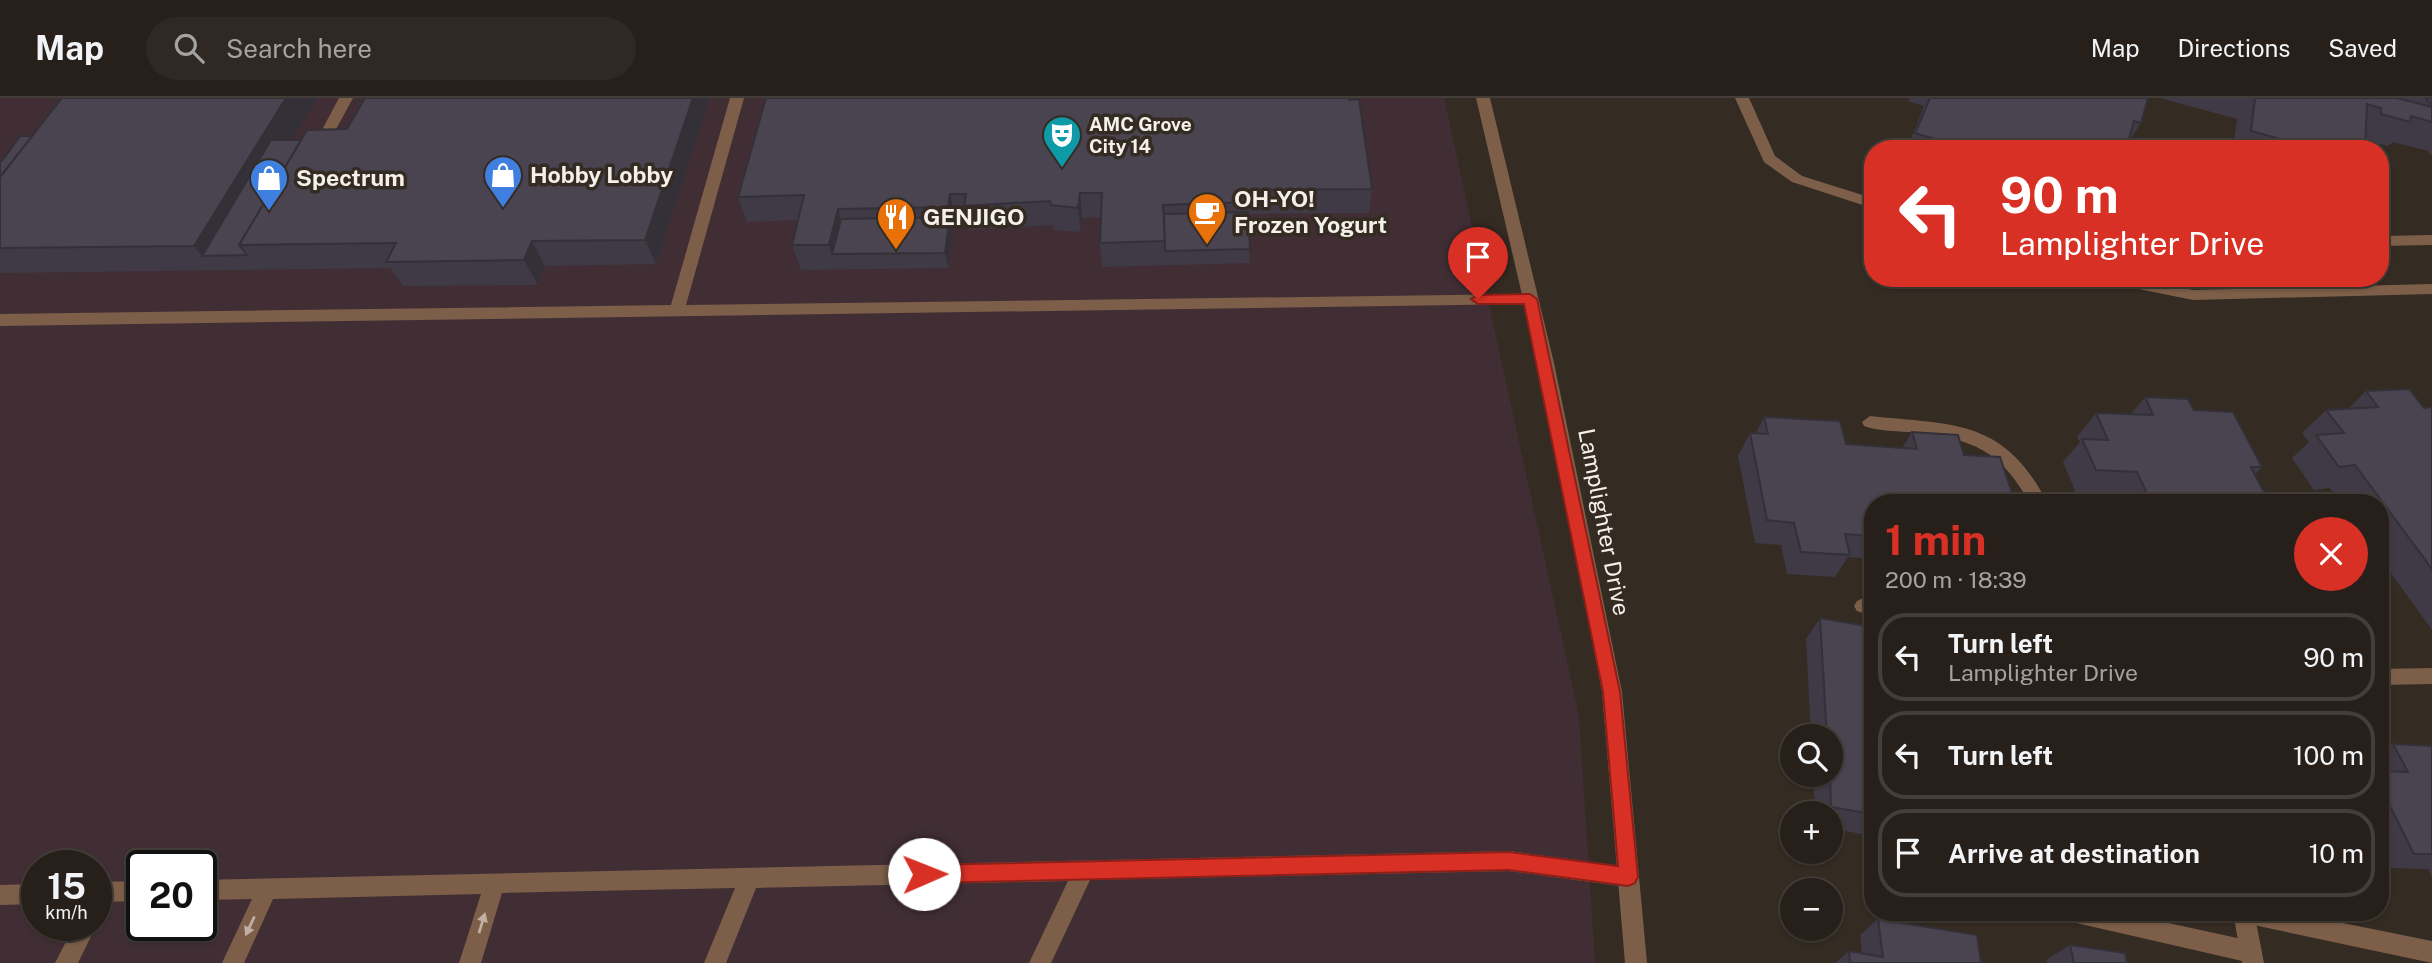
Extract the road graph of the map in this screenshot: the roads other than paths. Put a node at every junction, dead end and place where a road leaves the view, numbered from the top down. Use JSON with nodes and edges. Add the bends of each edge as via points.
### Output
{"nodes":[{"id":1,"x":346,"y":98,"type":"edge"},
{"id":2,"x":737,"y":98,"type":"edge"},
{"id":3,"x":1483,"y":98,"type":"edge"},
{"id":4,"x":1742,"y":98,"type":"edge"},
{"id":5,"x":330,"y":128,"type":"edge"},
{"id":6,"x":1864,"y":200,"type":"edge"},
{"id":7,"x":2432,"y":240,"type":"edge"},
{"id":8,"x":2389,"y":241,"type":"edge"},
{"id":9,"x":2153,"y":287,"type":"edge"},
{"id":10,"x":2432,"y":289,"type":"edge"},
{"id":11,"x":1530,"y":299,"type":"junction"},
{"id":12,"x":677,"y":310,"type":"junction"},
{"id":13,"x":0,"y":320,"type":"edge"},
{"id":14,"x":1870,"y":422,"type":"dead end"},
{"id":15,"x":2034,"y":494,"type":"edge"},
{"id":16,"x":2432,"y":676,"type":"edge"},
{"id":17,"x":2389,"y":677,"type":"edge"},
{"id":18,"x":1084,"y":870,"type":"junction"},
{"id":19,"x":1628,"y":877,"type":"junction"},
{"id":20,"x":750,"y":878,"type":"junction"},
{"id":21,"x":494,"y":884,"type":"junction"},
{"id":22,"x":267,"y":889,"type":"junction"},
{"id":23,"x":217,"y":890,"type":"edge"},
{"id":24,"x":21,"y":894,"type":"edge"},
{"id":25,"x":0,"y":895,"type":"edge"},
{"id":26,"x":2108,"y":921,"type":"edge"},
{"id":27,"x":2245,"y":921,"type":"edge"},
{"id":28,"x":2283,"y":921,"type":"edge"},
{"id":29,"x":77,"y":941,"type":"edge"},
{"id":30,"x":2432,"y":952,"type":"edge"},
{"id":31,"x":2252,"y":957,"type":"edge"},
{"id":32,"x":66,"y":963,"type":"edge"},
{"id":33,"x":233,"y":963,"type":"edge"},
{"id":34,"x":470,"y":963,"type":"edge"},
{"id":35,"x":715,"y":963,"type":"edge"},
{"id":36,"x":1040,"y":963,"type":"edge"},
{"id":37,"x":1636,"y":963,"type":"edge"}],
"edges":[{"from":1,"to":5,"type":"street"},
{"from":2,"to":12,"type":"street"},
{"from":3,"to":11,"type":"street","name":"Lamplighter Drive"},
{"from":4,"to":6,"type":"street","via":[[1769,159],[1797,179]]},
{"from":7,"to":8,"type":"street"},
{"from":9,"to":10,"type":"street","via":[[2193,295]]},
{"from":11,"to":12,"type":"street"},
{"from":11,"to":19,"type":"street","name":"Lamplighter Drive","via":[[1612,692]]},
{"from":12,"to":13,"type":"street"},
{"from":14,"to":15,"type":"street","via":[[1970,436],[2000,448],[2018,466]]},
{"from":16,"to":17,"type":"street"},
{"from":18,"to":19,"type":"street","via":[[1509,861]]},
{"from":18,"to":20,"type":"street"},
{"from":18,"to":36,"type":"street"},
{"from":19,"to":37,"type":"street","name":"Lamplighter Drive"},
{"from":20,"to":21,"type":"street"},
{"from":20,"to":35,"type":"street"},
{"from":21,"to":22,"type":"street"},
{"from":34,"to":21,"type":"street","one_way":true},
{"from":22,"to":23,"type":"street"},
{"from":22,"to":33,"type":"street","one_way":true},
{"from":24,"to":25,"type":"street"},
{"from":26,"to":31,"type":"street"},
{"from":27,"to":31,"type":"street"},
{"from":28,"to":30,"type":"street"},
{"from":29,"to":32,"type":"street"}]}
